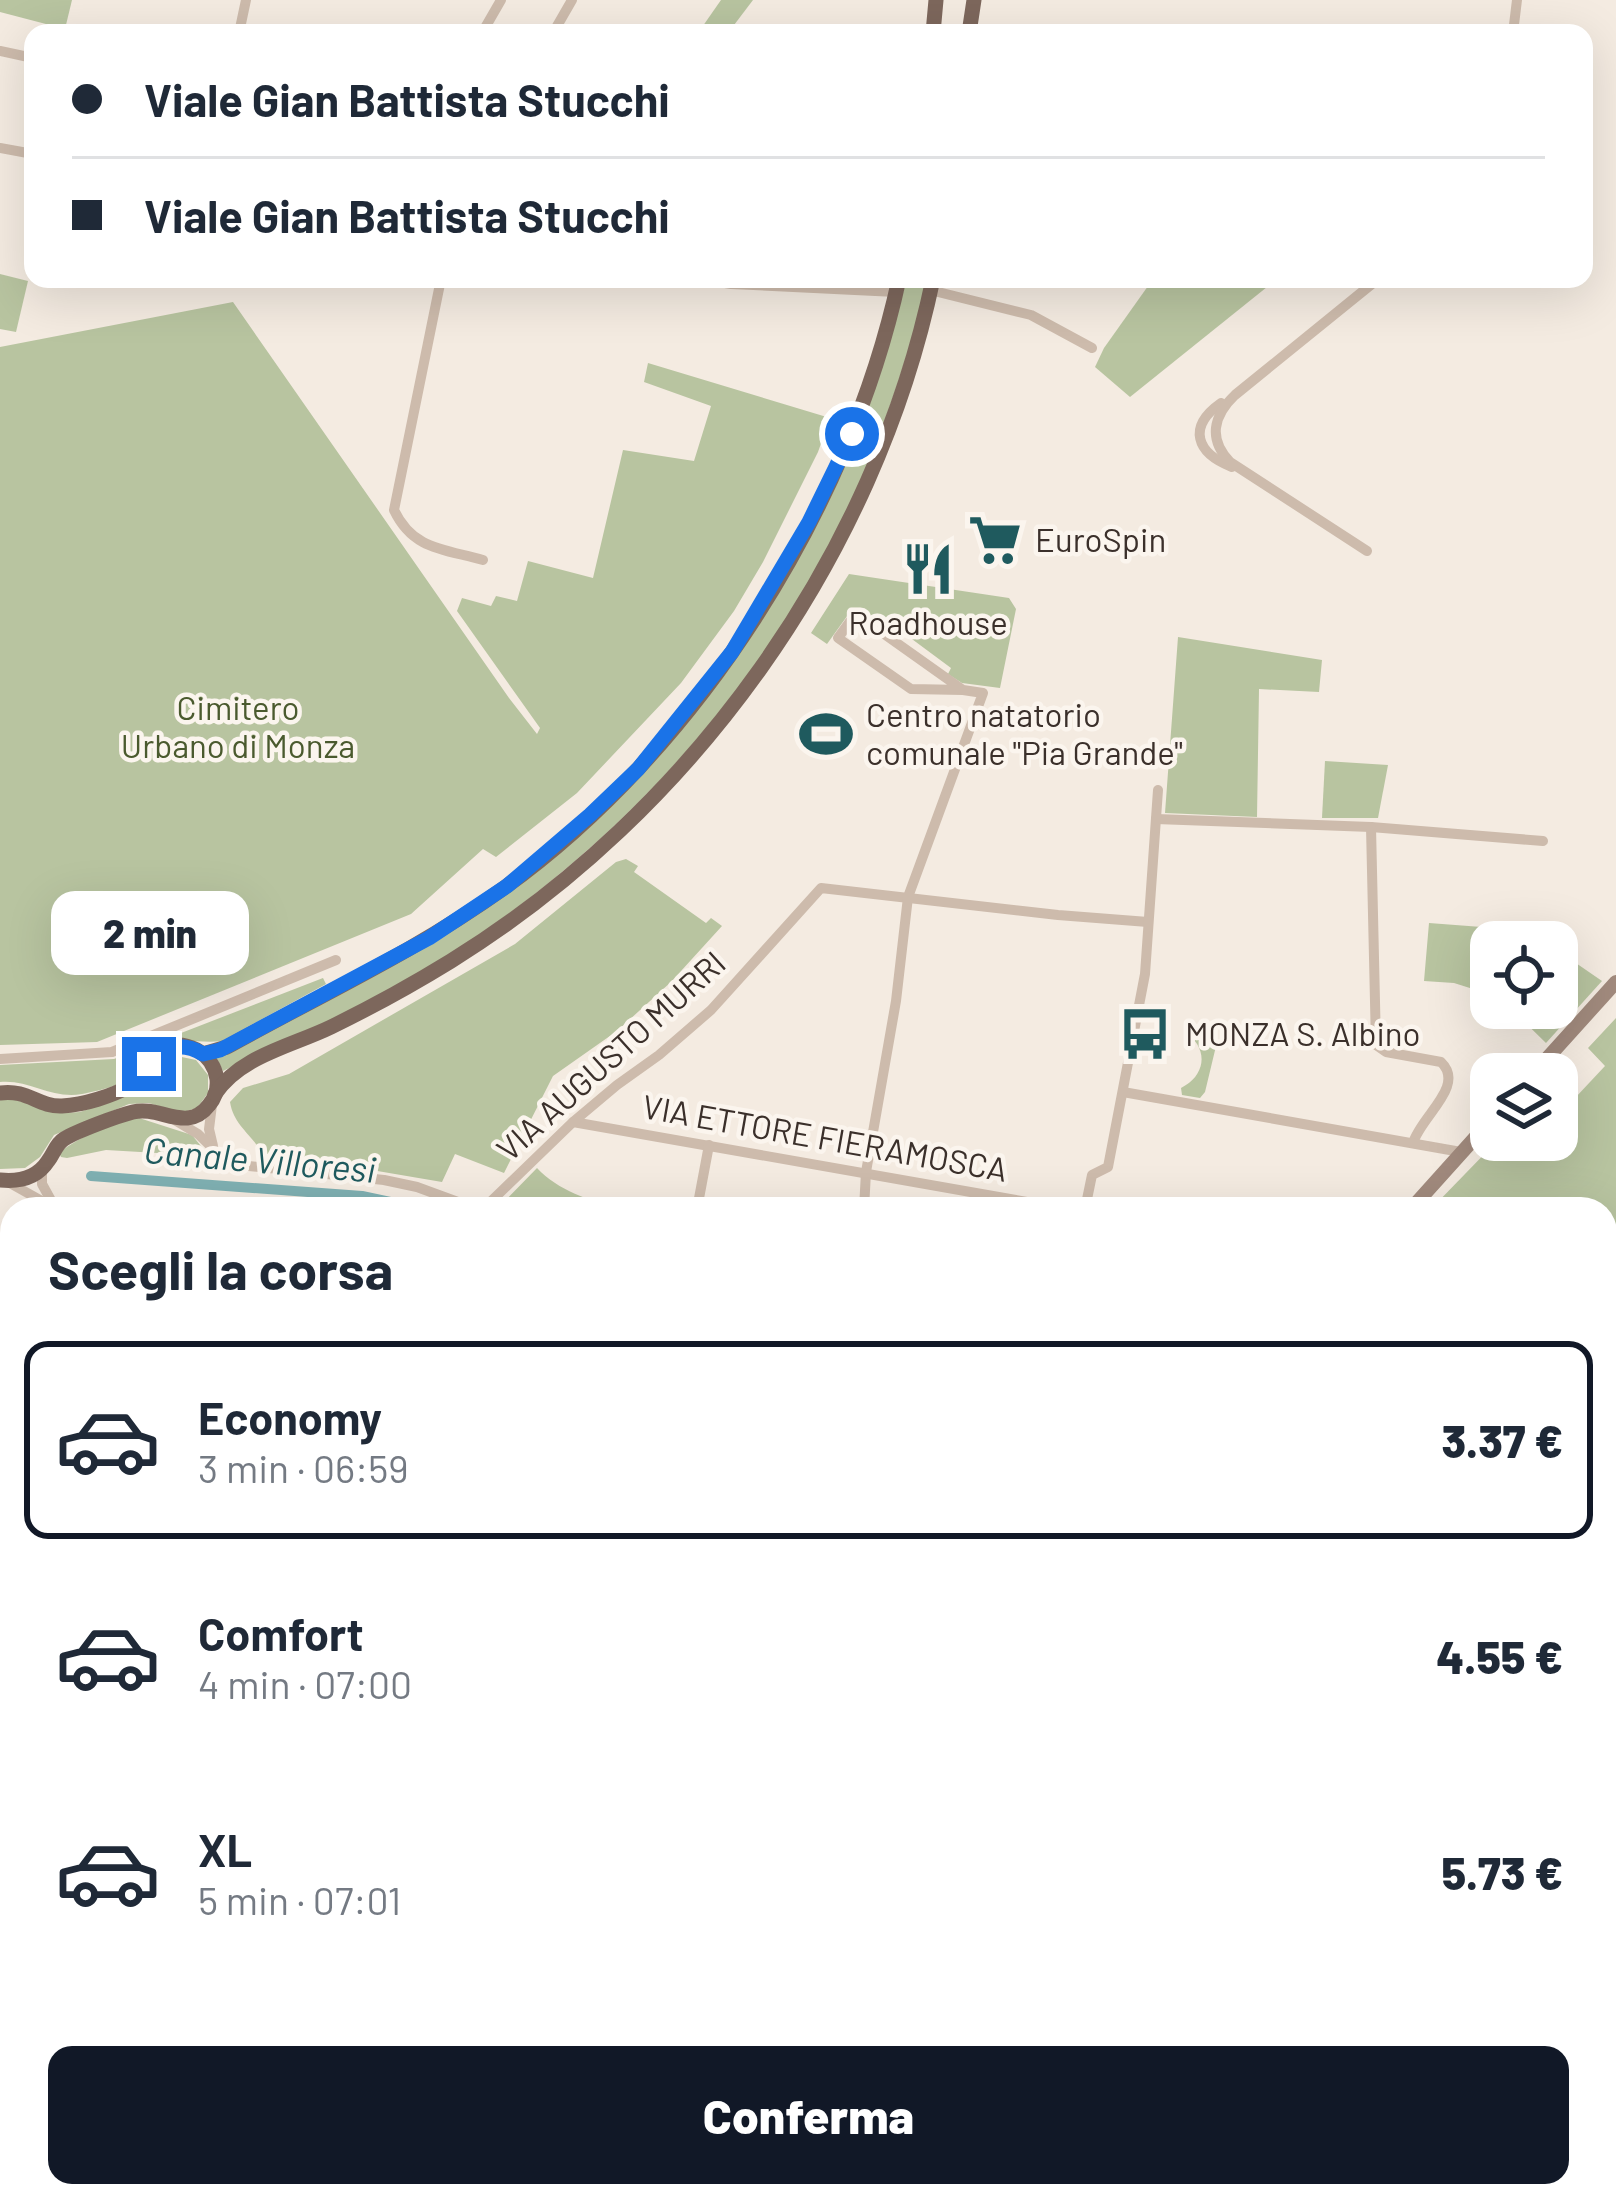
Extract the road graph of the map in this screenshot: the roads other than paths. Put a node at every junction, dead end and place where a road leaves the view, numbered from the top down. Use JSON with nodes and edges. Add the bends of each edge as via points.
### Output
{"nodes":[{"id":1,"x":439,"y":288,"type":"edge"},
{"id":2,"x":896,"y":288,"type":"edge"},
{"id":3,"x":931,"y":288,"type":"edge"},
{"id":4,"x":938,"y":288,"type":"edge"},
{"id":5,"x":958,"y":288,"type":"edge"},
{"id":6,"x":1367,"y":288,"type":"edge"},
{"id":7,"x":956,"y":297,"type":"junction"},
{"id":8,"x":1092,"y":348,"type":"dead end"},
{"id":9,"x":1367,"y":551,"type":"dead end"},
{"id":10,"x":483,"y":560,"type":"dead end"},
{"id":11,"x":963,"y":690,"type":"junction"},
{"id":12,"x":1157,"y":790,"type":"dead end"},
{"id":13,"x":1156,"y":819,"type":"junction"},
{"id":14,"x":1371,"y":827,"type":"junction"},
{"id":15,"x":1543,"y":841,"type":"dead end"},
{"id":16,"x":908,"y":897,"type":"junction"},
{"id":17,"x":1148,"y":922,"type":"junction"},
{"id":18,"x":336,"y":960,"type":"dead end"},
{"id":19,"x":1616,"y":982,"type":"edge"},
{"id":20,"x":1610,"y":999,"type":"edge"},
{"id":21,"x":1555,"y":1053,"type":"edge"},
{"id":22,"x":203,"y":1054,"type":"junction"},
{"id":23,"x":0,"y":1059,"type":"edge"},
{"id":24,"x":1123,"y":1092,"type":"junction"},
{"id":25,"x":0,"y":1093,"type":"edge"},
{"id":26,"x":214,"y":1096,"type":"junction"},
{"id":27,"x":171,"y":1119,"type":"junction"},
{"id":28,"x":573,"y":1122,"type":"junction"},
{"id":29,"x":1470,"y":1142,"type":"edge"},
{"id":30,"x":1413,"y":1143,"type":"junction"},
{"id":31,"x":709,"y":1145,"type":"junction"},
{"id":32,"x":214,"y":1149,"type":"junction"},
{"id":33,"x":1461,"y":1152,"type":"junction"},
{"id":34,"x":42,"y":1169,"type":"junction"},
{"id":35,"x":866,"y":1172,"type":"junction"},
{"id":36,"x":3,"y":1180,"type":"edge"},
{"id":37,"x":35,"y":1197,"type":"edge"},
{"id":38,"x":49,"y":1197,"type":"edge"},
{"id":39,"x":446,"y":1197,"type":"edge"},
{"id":40,"x":493,"y":1197,"type":"edge"},
{"id":41,"x":699,"y":1197,"type":"edge"},
{"id":42,"x":865,"y":1197,"type":"edge"},
{"id":43,"x":1002,"y":1197,"type":"edge"},
{"id":44,"x":1087,"y":1197,"type":"edge"},
{"id":45,"x":1422,"y":1197,"type":"edge"}],
"edges":[{"from":1,"to":10,"type":"street","via":[[394,510],[415,539]]},
{"from":2,"to":22,"type":"main road","via":[[852,434],[809,522],[732,652],[638,769],[548,853],[429,938]]},
{"from":3,"to":26,"type":"main road","via":[[906,380],[833,550],[769,655],[652,799],[561,882],[452,961],[243,1065]]},
{"from":4,"to":7,"type":"street"},
{"from":5,"to":7,"type":"street"},
{"from":6,"to":9,"type":"street","via":[[1205,416],[1201,439],[1214,459]]},
{"from":7,"to":8,"type":"street","via":[[1031,315]]},
{"from":11,"to":11,"type":"street","via":[[863,619],[854,616],[838,638],[911,689]]},
{"from":11,"to":16,"type":"street","via":[[983,693]]},
{"from":12,"to":13,"type":"street"},
{"from":13,"to":14,"type":"street"},
{"from":13,"to":17,"type":"street"},
{"from":14,"to":15,"type":"street"},
{"from":14,"to":30,"type":"street","via":[[1375,1042],[1386,1052],[1441,1062],[1450,1075]]},
{"from":16,"to":17,"type":"street"},
{"from":16,"to":28,"type":"street","name":"VIA AUGUSTO MURRI","via":[[821,888],[687,1032]]},
{"from":16,"to":35,"type":"street"},
{"from":17,"to":24,"type":"street"},
{"from":18,"to":23,"type":"street","via":[[112,1052]]},
{"from":19,"to":20,"type":"main road"},
{"from":20,"to":21,"type":"main road"},
{"from":22,"to":25,"type":"main road","via":[[167,1049],[136,1084],[63,1106]]},
{"from":22,"to":26,"type":"main road","via":[[215,1072]]},
{"from":24,"to":30,"type":"street"},
{"from":24,"to":44,"type":"street","via":[[1108,1167],[1092,1175]]},
{"from":26,"to":27,"type":"main road","via":[[194,1117]]},
{"from":26,"to":32,"type":"street"},
{"from":27,"to":32,"type":"street"},
{"from":27,"to":34,"type":"main road","via":[[135,1112],[66,1138]]},
{"from":28,"to":31,"type":"street","name":"VIA ETTORE FIERAMOSCA"},
{"from":28,"to":40,"type":"street","name":"VIA AUGUSTO MURRI"},
{"from":29,"to":33,"type":"main road"},
{"from":30,"to":33,"type":"street"},
{"from":31,"to":35,"type":"street","name":"VIA ETTORE FIERAMOSCA"},
{"from":31,"to":41,"type":"street"},
{"from":32,"to":39,"type":"street","via":[[234,1165],[384,1180]]},
{"from":33,"to":45,"type":"main road"},
{"from":34,"to":36,"type":"main road"},
{"from":34,"to":38,"type":"street"},
{"from":35,"to":42,"type":"street"},
{"from":35,"to":43,"type":"street","name":"VIA ETTORE FIERAMOSCA"},
{"from":36,"to":37,"type":"street"}]}
